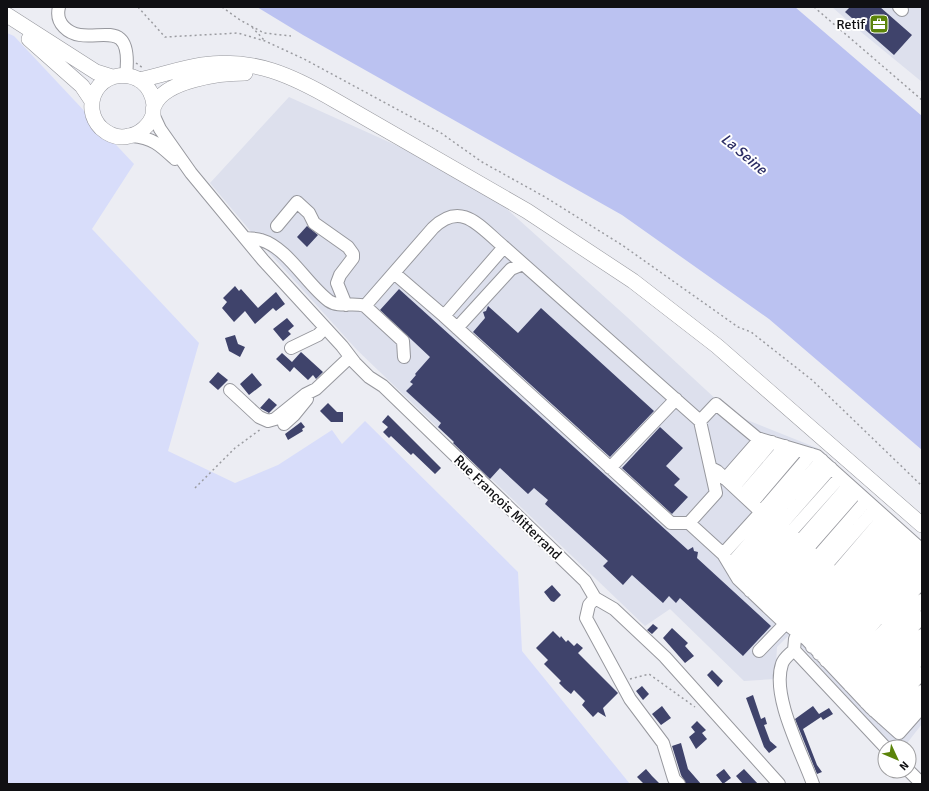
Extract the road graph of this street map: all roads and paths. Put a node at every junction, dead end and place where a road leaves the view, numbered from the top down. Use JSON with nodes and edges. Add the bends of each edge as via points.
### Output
{"nodes":[{"id":1,"x":222,"y":7,"type":"edge"},
{"id":2,"x":227,"y":7,"type":"edge"},
{"id":3,"x":814,"y":7,"type":"edge"},
{"id":4,"x":56,"y":9,"type":"edge"},
{"id":5,"x":226,"y":10,"type":"junction"},
{"id":6,"x":7,"y":15,"type":"edge"},
{"id":7,"x":7,"y":20,"type":"edge"},
{"id":8,"x":250,"y":26,"type":"junction"},
{"id":9,"x":291,"y":36,"type":"dead end"},
{"id":10,"x":265,"y":41,"type":"dead end"},
{"id":11,"x":126,"y":77,"type":"junction"},
{"id":12,"x":309,"y":85,"type":"junction"},
{"id":13,"x":922,"y":100,"type":"edge"},
{"id":14,"x":92,"y":101,"type":"junction"},
{"id":15,"x":153,"y":110,"type":"junction"},
{"id":16,"x":132,"y":136,"type":"junction"},
{"id":17,"x":192,"y":173,"type":"junction"},
{"id":18,"x":277,"y":226,"type":"dead end"},
{"id":19,"x":245,"y":238,"type":"junction"},
{"id":20,"x":504,"y":247,"type":"junction"},
{"id":21,"x":523,"y":264,"type":"junction"},
{"id":22,"x":394,"y":273,"type":"junction"},
{"id":23,"x":346,"y":304,"type":"junction"},
{"id":24,"x":365,"y":306,"type":"junction"},
{"id":25,"x":444,"y":316,"type":"junction"},
{"id":26,"x":325,"y":328,"type":"junction"},
{"id":27,"x":457,"y":328,"type":"junction"},
{"id":28,"x":291,"y":348,"type":"dead end"},
{"id":29,"x":350,"y":357,"type":"junction"},
{"id":30,"x":404,"y":357,"type":"dead end"},
{"id":31,"x":230,"y":390,"type":"dead end"},
{"id":32,"x":311,"y":391,"type":"junction"},
{"id":33,"x":676,"y":399,"type":"junction"},
{"id":34,"x":268,"y":421,"type":"junction"},
{"id":35,"x":700,"y":421,"type":"junction"},
{"id":36,"x":284,"y":424,"type":"dead end"},
{"id":37,"x":760,"y":439,"type":"junction"},
{"id":38,"x":772,"y":442,"type":"junction"},
{"id":39,"x":785,"y":446,"type":"junction"},
{"id":40,"x":798,"y":450,"type":"junction"},
{"id":41,"x":811,"y":454,"type":"junction"},
{"id":42,"x":610,"y":468,"type":"junction"},
{"id":43,"x":710,"y":468,"type":"junction"},
{"id":44,"x":831,"y":468,"type":"junction"},
{"id":45,"x":195,"y":488,"type":"dead end"},
{"id":46,"x":853,"y":489,"type":"junction"},
{"id":47,"x":738,"y":491,"type":"junction"},
{"id":48,"x":689,"y":523,"type":"junction"},
{"id":49,"x":922,"y":525,"type":"edge"},
{"id":50,"x":898,"y":529,"type":"edge"},
{"id":51,"x":723,"y":554,"type":"junction"},
{"id":52,"x":922,"y":567,"type":"edge"},
{"id":53,"x":834,"y":574,"type":"edge"},
{"id":54,"x":922,"y":582,"type":"edge"},
{"id":55,"x":595,"y":598,"type":"junction"},
{"id":56,"x":922,"y":600,"type":"edge"},
{"id":57,"x":922,"y":617,"type":"edge"},
{"id":58,"x":922,"y":635,"type":"edge"},
{"id":59,"x":807,"y":644,"type":"junction"},
{"id":60,"x":794,"y":650,"type":"junction"},
{"id":61,"x":759,"y":651,"type":"dead end"},
{"id":62,"x":922,"y":656,"type":"edge"},
{"id":63,"x":922,"y":674,"type":"edge"},
{"id":64,"x":620,"y":681,"type":"junction"},
{"id":65,"x":922,"y":691,"type":"edge"},
{"id":66,"x":922,"y":707,"type":"edge"},
{"id":67,"x":697,"y":708,"type":"dead end"},
{"id":68,"x":877,"y":739,"type":"edge"},
{"id":69,"x":679,"y":784,"type":"edge"},
{"id":70,"x":779,"y":784,"type":"edge"},
{"id":71,"x":813,"y":784,"type":"edge"}],
"edges":[{"from":1,"to":5,"type":"path"},
{"from":2,"to":5,"type":"path"},
{"from":3,"to":13,"type":"path"},
{"from":4,"to":11,"type":"street","via":[[60,23],[71,32],[79,35],[109,34],[122,41],[128,56]]},
{"from":5,"to":8,"type":"path"},
{"from":6,"to":11,"type":"main road","via":[[96,72]]},
{"from":7,"to":14,"type":"main road","via":[[82,86]]},
{"from":8,"to":9,"type":"path","via":[[264,33]]},
{"from":8,"to":10,"type":"path"},
{"from":11,"to":12,"type":"main road","via":[[204,64],[238,63],[278,71]]},
{"from":11,"to":14,"type":"main road","via":[[99,87]]},
{"from":11,"to":15,"type":"main road","via":[[150,90]]},
{"from":12,"to":15,"type":"main road","via":[[255,74],[230,73],[203,77],[175,86],[165,93]]},
{"from":12,"to":49,"type":"main road","via":[[527,211],[633,281],[717,346]]},
{"from":14,"to":16,"type":"main road","via":[[93,114],[100,127],[117,137]]},
{"from":15,"to":16,"type":"main road","via":[[144,129]]},
{"from":15,"to":17,"type":"street","via":[[160,129]]},
{"from":16,"to":17,"type":"street","via":[[157,142]]},
{"from":17,"to":19,"type":"street","name":"Rue François Mitterrand"},
{"from":18,"to":23,"type":"street","via":[[297,202],[309,213],[314,223],[351,250],[353,258],[337,282]]},
{"from":19,"to":23,"type":"street","via":[[261,240],[274,246],[331,302]]},
{"from":19,"to":26,"type":"street","name":"Rue François Mitterrand"},
{"from":20,"to":21,"type":"street"},
{"from":20,"to":22,"type":"street","via":[[467,217],[451,215],[442,219],[433,228]]},
{"from":20,"to":25,"type":"street"},
{"from":21,"to":27,"type":"street","via":[[511,270]]},
{"from":21,"to":33,"type":"street"},
{"from":22,"to":24,"type":"street"},
{"from":22,"to":25,"type":"street"},
{"from":23,"to":24,"type":"street","via":[[358,303]]},
{"from":24,"to":30,"type":"street","via":[[403,341]]},
{"from":25,"to":27,"type":"street"},
{"from":26,"to":28,"type":"street","via":[[318,335]]},
{"from":26,"to":29,"type":"street","name":"Rue François Mitterrand"},
{"from":27,"to":42,"type":"street"},
{"from":29,"to":32,"type":"street"},
{"from":29,"to":55,"type":"street","name":"Rue François Mitterrand","via":[[585,581]]},
{"from":31,"to":34,"type":"street","via":[[259,417]]},
{"from":32,"to":34,"type":"street","via":[[275,419]]},
{"from":32,"to":36,"type":"street","via":[[300,408]]},
{"from":33,"to":35,"type":"street"},
{"from":33,"to":42,"type":"street"},
{"from":34,"to":45,"type":"path","via":[[235,448]]},
{"from":35,"to":37,"type":"street","via":[[716,404]]},
{"from":35,"to":43,"type":"street"},
{"from":37,"to":38,"type":"street"},
{"from":37,"to":47,"type":"street"},
{"from":38,"to":39,"type":"street"},
{"from":38,"to":47,"type":"street"},
{"from":39,"to":40,"type":"street"},
{"from":39,"to":47,"type":"street"},
{"from":40,"to":41,"type":"street"},
{"from":40,"to":47,"type":"street"},
{"from":41,"to":44,"type":"street"},
{"from":41,"to":53,"type":"street"},
{"from":42,"to":48,"type":"street","via":[[671,523]]},
{"from":43,"to":47,"type":"street"},
{"from":43,"to":48,"type":"street","via":[[716,493]]},
{"from":44,"to":46,"type":"street"},
{"from":44,"to":53,"type":"street"},
{"from":44,"to":53,"type":"street"},
{"from":46,"to":50,"type":"street"},
{"from":46,"to":53,"type":"street"},
{"from":47,"to":53,"type":"street"},
{"from":48,"to":51,"type":"street"},
{"from":50,"to":53,"type":"street"},
{"from":50,"to":53,"type":"street"},
{"from":50,"to":53,"type":"street"},
{"from":50,"to":53,"type":"street","via":[[818,556]]},
{"from":51,"to":53,"type":"street"},
{"from":51,"to":59,"type":"street"},
{"from":52,"to":53,"type":"street"},
{"from":53,"to":54,"type":"street","via":[[890,618]]},
{"from":53,"to":56,"type":"street","via":[[899,626]]},
{"from":53,"to":57,"type":"street"},
{"from":53,"to":58,"type":"street"},
{"from":53,"to":59,"type":"street"},
{"from":53,"to":59,"type":"street"},
{"from":53,"to":59,"type":"street"},
{"from":53,"to":59,"type":"street"},
{"from":53,"to":59,"type":"street"},
{"from":53,"to":59,"type":"street"},
{"from":53,"to":59,"type":"street"},
{"from":53,"to":59,"type":"street"},
{"from":53,"to":59,"type":"street"},
{"from":53,"to":59,"type":"street","via":[[817,563]]},
{"from":55,"to":64,"type":"street","via":[[589,606],[586,618]]},
{"from":55,"to":70,"type":"street","via":[[610,605],[664,657]]},
{"from":59,"to":60,"type":"street","via":[[795,639]]},
{"from":59,"to":61,"type":"street"},
{"from":59,"to":62,"type":"street"},
{"from":59,"to":63,"type":"street"},
{"from":59,"to":65,"type":"street"},
{"from":59,"to":66,"type":"street","via":[[899,733]]},
{"from":60,"to":68,"type":"street"},
{"from":60,"to":71,"type":"street","via":[[780,671],[781,691],[788,719]]},
{"from":64,"to":67,"type":"path","via":[[649,674]]},
{"from":64,"to":69,"type":"street","via":[[663,744],[674,779]]}]}
